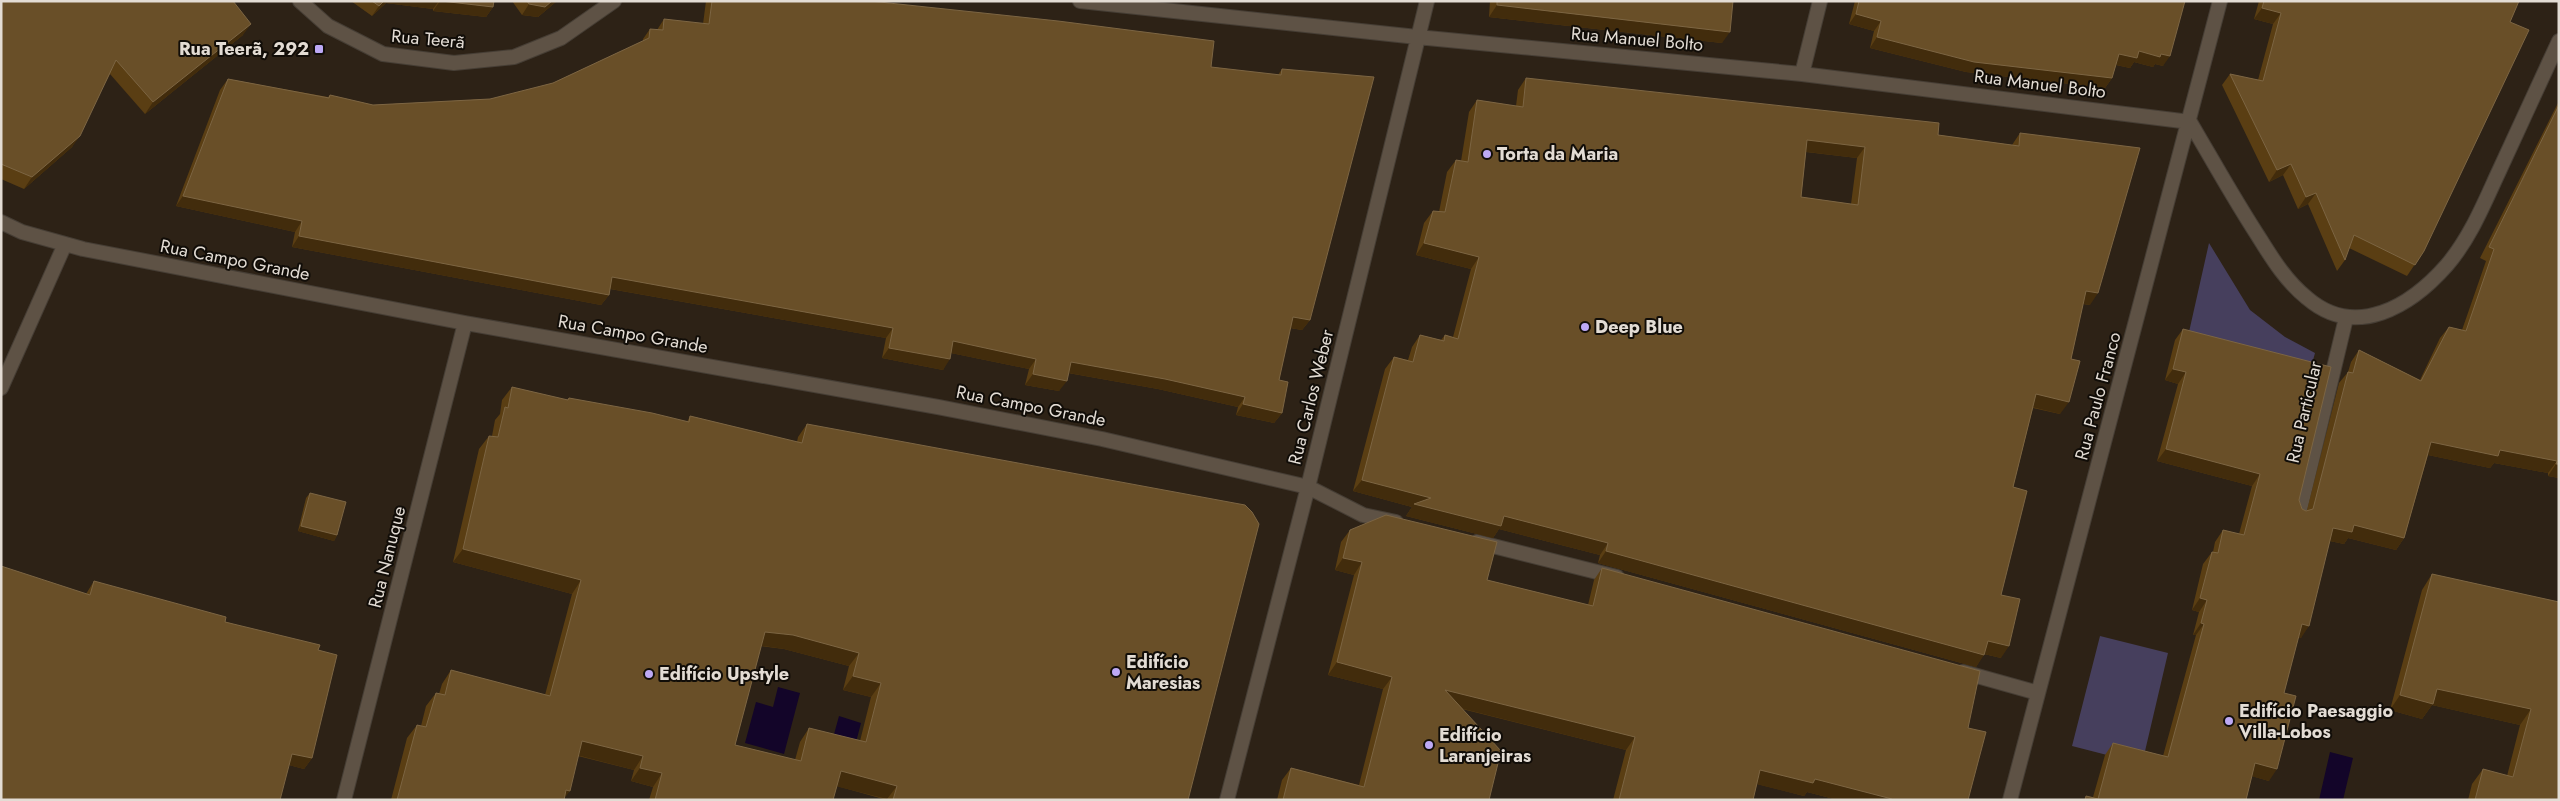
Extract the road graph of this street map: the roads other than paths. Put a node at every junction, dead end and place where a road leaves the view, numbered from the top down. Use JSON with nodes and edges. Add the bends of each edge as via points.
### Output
{"nodes":[{"id":1,"x":300,"y":1,"type":"edge"},
{"id":2,"x":614,"y":1,"type":"edge"},
{"id":3,"x":1080,"y":1,"type":"edge"},
{"id":4,"x":1192,"y":1,"type":"edge"},
{"id":5,"x":1427,"y":1,"type":"edge"},
{"id":6,"x":1820,"y":1,"type":"edge"},
{"id":7,"x":2220,"y":1,"type":"edge"},
{"id":8,"x":1180,"y":12,"type":"junction"},
{"id":9,"x":1417,"y":37,"type":"junction"},
{"id":10,"x":2559,"y":41,"type":"edge"},
{"id":11,"x":1802,"y":74,"type":"junction"},
{"id":12,"x":2190,"y":122,"type":"junction"},
{"id":13,"x":1,"y":222,"type":"edge"},
{"id":14,"x":65,"y":244,"type":"junction"},
{"id":15,"x":2346,"y":318,"type":"junction"},
{"id":16,"x":465,"y":324,"type":"junction"},
{"id":17,"x":1,"y":388,"type":"edge"},
{"id":18,"x":1308,"y":488,"type":"junction"},
{"id":19,"x":2299,"y":514,"type":"edge"},
{"id":20,"x":1407,"y":525,"type":"edge"},
{"id":21,"x":1464,"y":539,"type":"edge"},
{"id":22,"x":1635,"y":582,"type":"edge"},
{"id":23,"x":1952,"y":669,"type":"edge"},
{"id":24,"x":2038,"y":693,"type":"junction"},
{"id":25,"x":344,"y":800,"type":"edge"},
{"id":26,"x":1227,"y":800,"type":"edge"},
{"id":27,"x":2010,"y":800,"type":"edge"}],
"edges":[{"from":1,"to":2,"type":"street","name":"Rua Teerã","via":[[328,26],[383,54],[454,63],[514,57],[561,38]]},
{"from":3,"to":8,"type":"street","name":"Rua Manuel Bolto"},
{"from":4,"to":8,"type":"street"},
{"from":5,"to":9,"type":"street","name":"Rua Carlos Weber"},
{"from":6,"to":11,"type":"street"},
{"from":7,"to":12,"type":"street","name":"Rua Paulo Franco"},
{"from":8,"to":9,"type":"street","name":"Rua Manuel Bolto"},
{"from":9,"to":11,"type":"street","name":"Rua Manuel Bolto"},
{"from":9,"to":18,"type":"street","name":"Rua Carlos Weber"},
{"from":10,"to":15,"type":"street","via":[[2477,218],[2448,264],[2423,289],[2397,306],[2369,317]]},
{"from":11,"to":12,"type":"street","name":"Rua Manuel Bolto"},
{"from":12,"to":15,"type":"street","via":[[2278,267],[2306,298],[2323,310]]},
{"from":12,"to":24,"type":"street","name":"Rua Paulo Franco"},
{"from":13,"to":14,"type":"street","name":"Rua Campo Grande","via":[[22,232]]},
{"from":14,"to":16,"type":"street","name":"Rua Campo Grande"},
{"from":14,"to":17,"type":"street"},
{"from":15,"to":19,"type":"street","name":"Rua Particular"},
{"from":16,"to":18,"type":"street","name":"Rua Campo Grande","via":[[938,407],[1102,439]]},
{"from":16,"to":25,"type":"street","name":"Rua Nanuque"},
{"from":18,"to":20,"type":"street","name":"Rua Campo Grande","via":[[1363,514]]},
{"from":18,"to":26,"type":"street","name":"Rua Carlos Weber"},
{"from":21,"to":22,"type":"street"},
{"from":23,"to":24,"type":"street"},
{"from":24,"to":27,"type":"street","name":"Rua Paulo Franco"}]}
